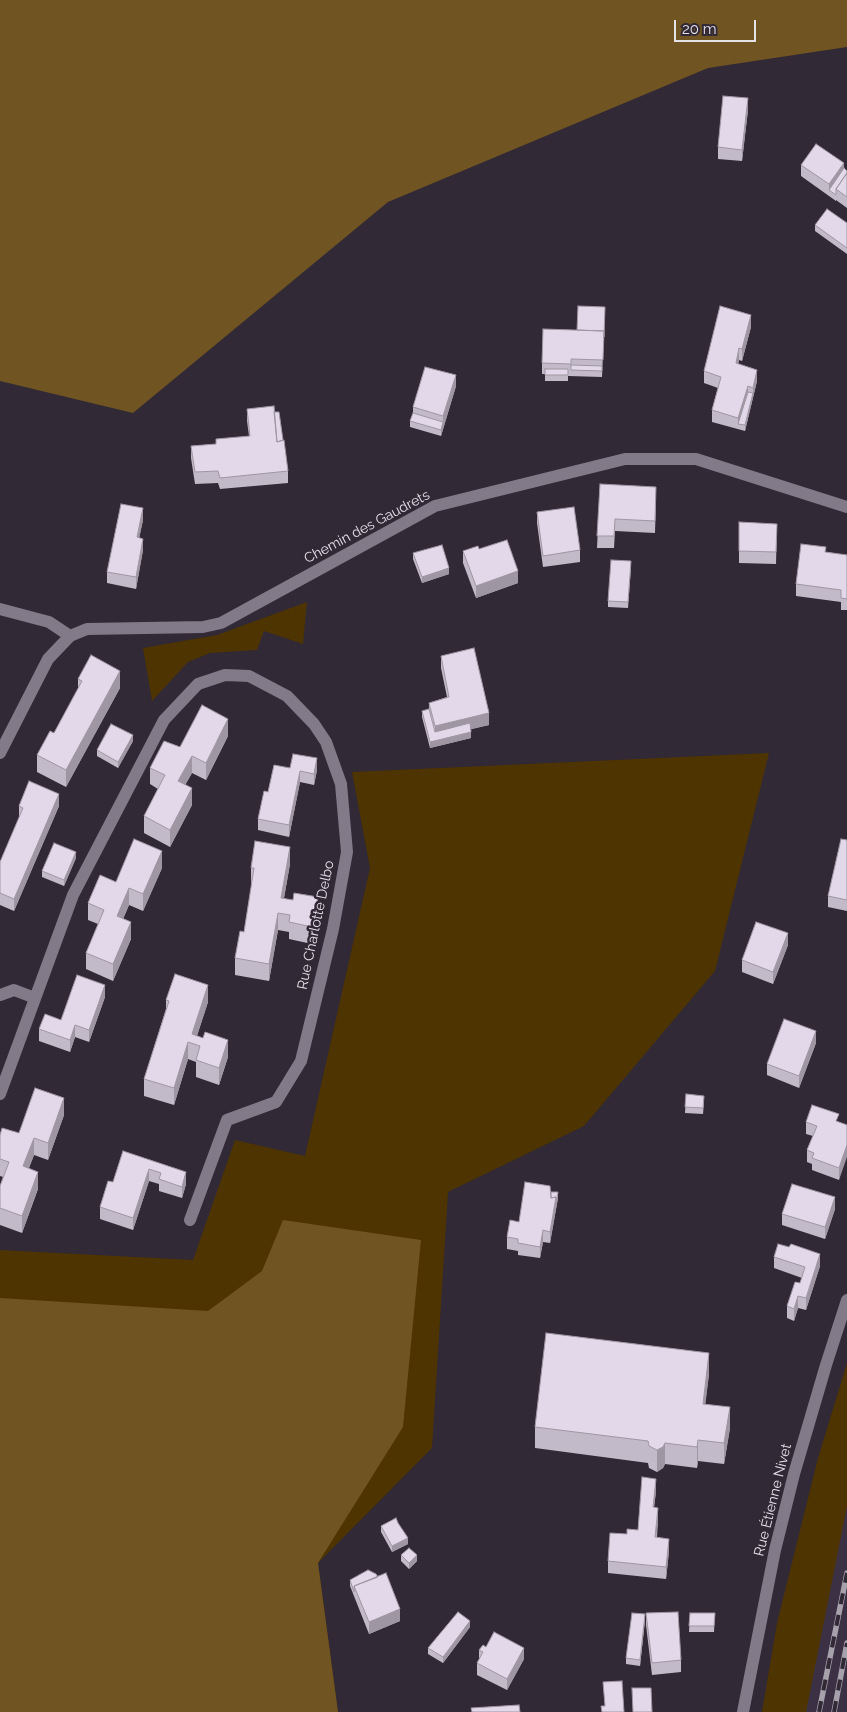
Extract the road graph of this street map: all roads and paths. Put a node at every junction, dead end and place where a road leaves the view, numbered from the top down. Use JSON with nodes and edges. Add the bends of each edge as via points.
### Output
{"nodes":[{"id":1,"x":847,"y":507,"type":"edge"},
{"id":2,"x":0,"y":609,"type":"edge"},
{"id":3,"x":70,"y":636,"type":"junction"},
{"id":4,"x":0,"y":753,"type":"edge"},
{"id":5,"x":0,"y":994,"type":"edge"},
{"id":6,"x":35,"y":998,"type":"junction"},
{"id":7,"x":0,"y":1094,"type":"edge"},
{"id":8,"x":190,"y":1220,"type":"dead end"},
{"id":9,"x":847,"y":1300,"type":"edge"},
{"id":10,"x":743,"y":1712,"type":"edge"}],
"edges":[{"from":1,"to":3,"type":"street","name":"Chemin des Gaudrets","via":[[696,458],[625,459],[435,506],[221,623],[204,627],[86,629]]},
{"from":2,"to":3,"type":"street","via":[[49,622]]},
{"from":3,"to":4,"type":"street","name":"Chemin des Gaudrets","via":[[48,659]]},
{"from":5,"to":6,"type":"street","via":[[14,990]]},
{"from":6,"to":7,"type":"street","name":"Rue Charlotte Delbo"},
{"from":6,"to":8,"type":"street","name":"Rue Charlotte Delbo","via":[[73,895],[164,720],[198,684],[225,676],[249,676],[287,696],[326,742],[341,784],[346,852],[333,929],[301,1061],[276,1102],[227,1120]]},
{"from":9,"to":10,"type":"street","name":"Rue Étienne Nivet","via":[[794,1474],[775,1550]]}]}
